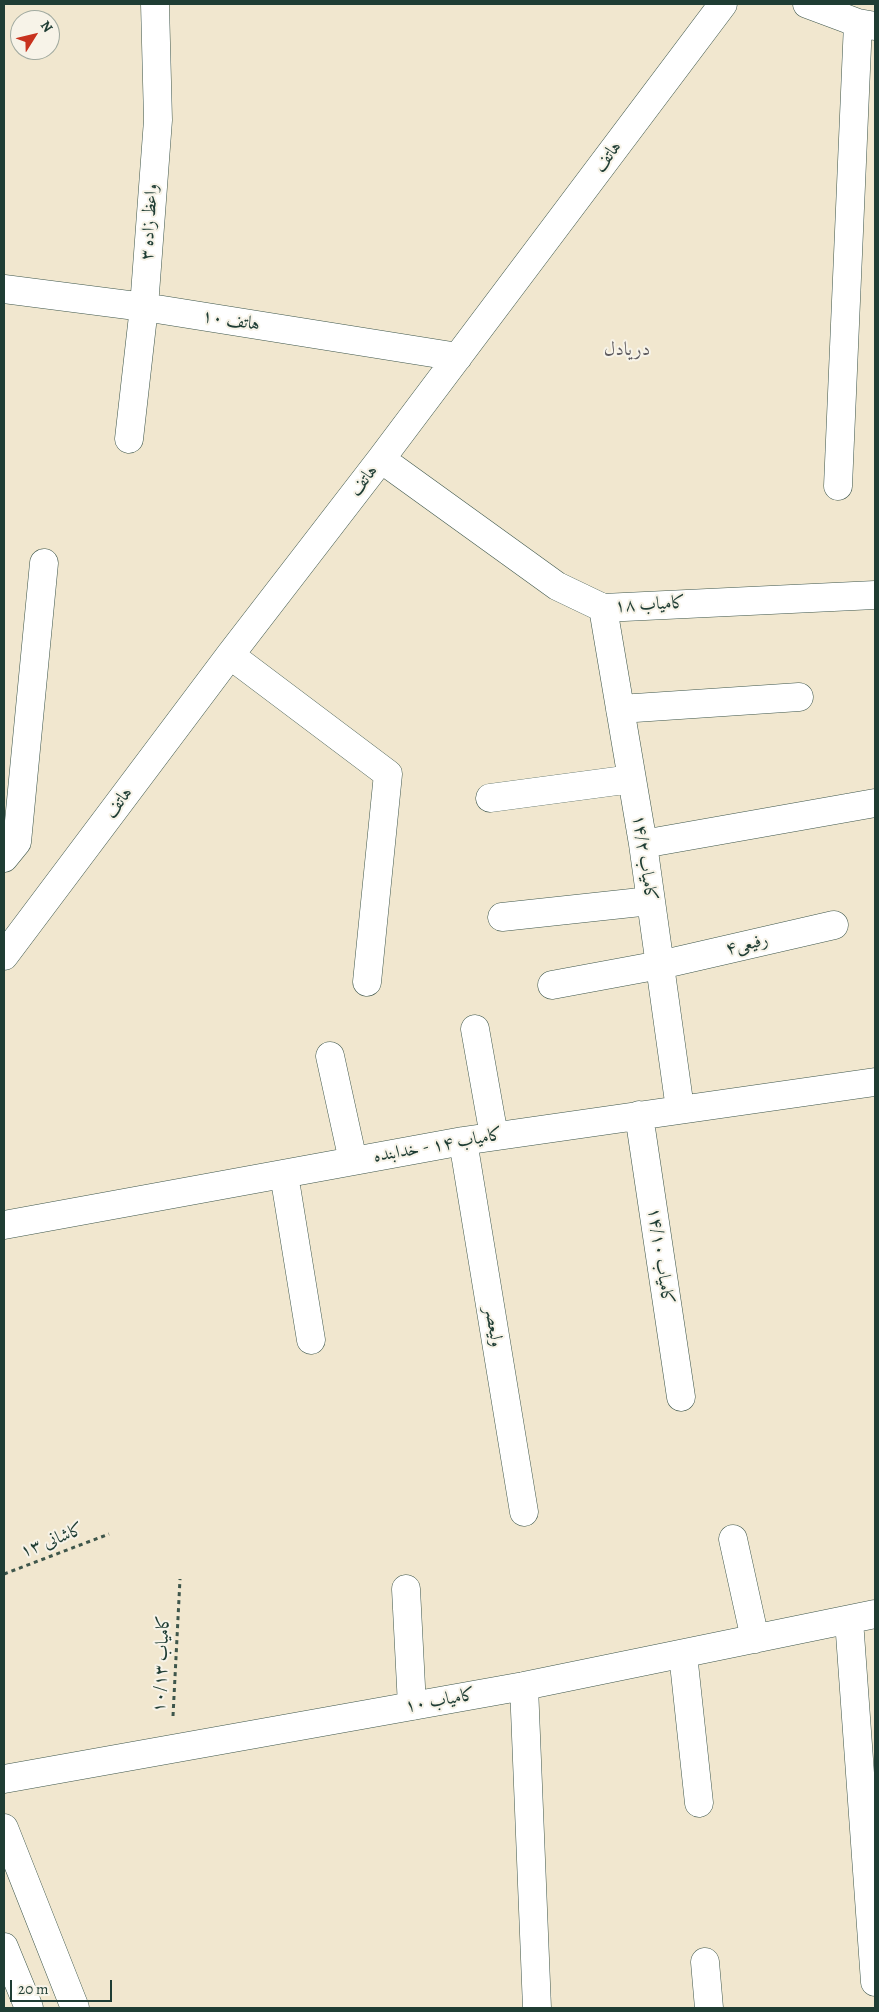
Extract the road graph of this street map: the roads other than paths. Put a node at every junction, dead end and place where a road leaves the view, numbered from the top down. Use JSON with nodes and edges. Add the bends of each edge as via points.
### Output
{"nodes":[{"id":1,"x":155,"y":4,"type":"edge"},
{"id":2,"x":723,"y":4,"type":"edge"},
{"id":3,"x":807,"y":4,"type":"edge"},
{"id":4,"x":867,"y":25,"type":"edge"},
{"id":5,"x":4,"y":289,"type":"edge"},
{"id":6,"x":144,"y":307,"type":"junction"},
{"id":7,"x":458,"y":357,"type":"junction"},
{"id":8,"x":129,"y":440,"type":"dead end"},
{"id":9,"x":381,"y":459,"type":"junction"},
{"id":10,"x":838,"y":486,"type":"dead end"},
{"id":11,"x":44,"y":563,"type":"dead end"},
{"id":12,"x":875,"y":595,"type":"edge"},
{"id":13,"x":603,"y":608,"type":"junction"},
{"id":14,"x":230,"y":655,"type":"junction"},
{"id":15,"x":799,"y":697,"type":"dead end"},
{"id":16,"x":620,"y":709,"type":"junction"},
{"id":17,"x":632,"y":779,"type":"junction"},
{"id":18,"x":490,"y":798,"type":"dead end"},
{"id":19,"x":875,"y":803,"type":"edge"},
{"id":20,"x":643,"y":844,"type":"junction"},
{"id":21,"x":4,"y":858,"type":"edge"},
{"id":22,"x":650,"y":901,"type":"junction"},
{"id":23,"x":502,"y":918,"type":"dead end"},
{"id":24,"x":834,"y":925,"type":"dead end"},
{"id":25,"x":4,"y":956,"type":"edge"},
{"id":26,"x":660,"y":965,"type":"junction"},
{"id":27,"x":368,"y":982,"type":"dead end"},
{"id":28,"x":552,"y":985,"type":"dead end"},
{"id":29,"x":475,"y":1030,"type":"dead end"},
{"id":30,"x":330,"y":1056,"type":"dead end"},
{"id":31,"x":875,"y":1082,"type":"edge"},
{"id":32,"x":680,"y":1109,"type":"junction"},
{"id":33,"x":639,"y":1115,"type":"junction"},
{"id":34,"x":494,"y":1136,"type":"junction"},
{"id":35,"x":463,"y":1141,"type":"junction"},
{"id":36,"x":353,"y":1161,"type":"junction"},
{"id":37,"x":284,"y":1174,"type":"junction"},
{"id":38,"x":4,"y":1225,"type":"edge"},
{"id":39,"x":311,"y":1340,"type":"dead end"},
{"id":40,"x":681,"y":1397,"type":"dead end"},
{"id":41,"x":524,"y":1512,"type":"dead end"},
{"id":42,"x":733,"y":1539,"type":"dead end"},
{"id":43,"x":406,"y":1589,"type":"dead end"},
{"id":44,"x":875,"y":1614,"type":"edge"},
{"id":45,"x":849,"y":1620,"type":"junction"},
{"id":46,"x":755,"y":1640,"type":"junction"},
{"id":47,"x":683,"y":1654,"type":"junction"},
{"id":48,"x":524,"y":1686,"type":"junction"},
{"id":49,"x":412,"y":1706,"type":"junction"},
{"id":50,"x":4,"y":1779,"type":"edge"},
{"id":51,"x":699,"y":1803,"type":"dead end"},
{"id":52,"x":4,"y":1828,"type":"edge"},
{"id":53,"x":4,"y":1947,"type":"edge"},
{"id":54,"x":705,"y":1962,"type":"dead end"},
{"id":55,"x":875,"y":1982,"type":"edge"},
{"id":56,"x":29,"y":2008,"type":"edge"},
{"id":57,"x":75,"y":2008,"type":"edge"},
{"id":58,"x":537,"y":2008,"type":"edge"},
{"id":59,"x":709,"y":2008,"type":"edge"}],
"edges":[{"from":1,"to":6,"type":"street","name":"واعظ زاده ۳","via":[[158,120]]},
{"from":2,"to":7,"type":"street","name":"هاتف"},
{"from":3,"to":4,"type":"street"},
{"from":4,"to":10,"type":"street"},
{"from":5,"to":6,"type":"street","name":"هاتف ۱۰"},
{"from":6,"to":7,"type":"street","name":"هاتف ۱۰"},
{"from":6,"to":8,"type":"street","name":"واعظ زاده ۳"},
{"from":7,"to":9,"type":"street","name":"هاتف"},
{"from":9,"to":13,"type":"street","name":"کامیاب ۱۸","via":[[557,586]]},
{"from":9,"to":14,"type":"street","name":"هاتف"},
{"from":11,"to":21,"type":"street","via":[[17,842]]},
{"from":12,"to":13,"type":"street","name":"کامیاب ۱۸"},
{"from":13,"to":16,"type":"street","name":"کامیاب ۱۴/۲"},
{"from":14,"to":25,"type":"street","name":"هاتف"},
{"from":14,"to":27,"type":"street","via":[[388,774]]},
{"from":15,"to":16,"type":"street"},
{"from":16,"to":17,"type":"street","name":"کامیاب ۱۴/۲"},
{"from":17,"to":18,"type":"street"},
{"from":17,"to":20,"type":"street","name":"کامیاب ۱۴/۲"},
{"from":19,"to":20,"type":"street"},
{"from":20,"to":22,"type":"street","name":"کامیاب ۱۴/۲"},
{"from":22,"to":23,"type":"street"},
{"from":22,"to":26,"type":"street","name":"کامیاب ۱۴/۲"},
{"from":24,"to":26,"type":"street","name":"رفیعی۴"},
{"from":26,"to":28,"type":"street","name":"رفیعی۴"},
{"from":26,"to":32,"type":"street","name":"کامیاب ۱۴/۲"},
{"from":29,"to":34,"type":"street"},
{"from":30,"to":36,"type":"street"},
{"from":31,"to":32,"type":"street","name":"کامیاب ۱۴ - خدابنده"},
{"from":32,"to":33,"type":"street","name":"کامیاب ۱۴ - خدابنده"},
{"from":33,"to":34,"type":"street","name":"کامیاب ۱۴ - خدابنده"},
{"from":33,"to":40,"type":"street","name":"کامیاب ۱۴/۱۰"},
{"from":34,"to":35,"type":"street","name":"کامیاب ۱۴ - خدابنده"},
{"from":35,"to":36,"type":"street","name":"کامیاب ۱۴ - خدابنده"},
{"from":35,"to":41,"type":"street","name":"ولیعصر"},
{"from":36,"to":37,"type":"street","name":"کامیاب ۱۴ - خدابنده"},
{"from":37,"to":38,"type":"street","name":"کامیاب ۱۴ - خدابنده"},
{"from":37,"to":39,"type":"street"},
{"from":42,"to":46,"type":"street"},
{"from":43,"to":49,"type":"street"},
{"from":44,"to":45,"type":"street","name":"کامیاب ۱۰"},
{"from":45,"to":46,"type":"street","name":"کامیاب ۱۰"},
{"from":45,"to":55,"type":"street"},
{"from":46,"to":47,"type":"street","name":"کامیاب ۱۰"},
{"from":47,"to":48,"type":"street","name":"کامیاب ۱۰"},
{"from":47,"to":51,"type":"street"},
{"from":48,"to":49,"type":"street","name":"کامیاب ۱۰"},
{"from":48,"to":58,"type":"street"},
{"from":49,"to":50,"type":"street","name":"کامیاب ۱۰"},
{"from":52,"to":57,"type":"street"},
{"from":53,"to":56,"type":"street"},
{"from":54,"to":59,"type":"street"}]}
